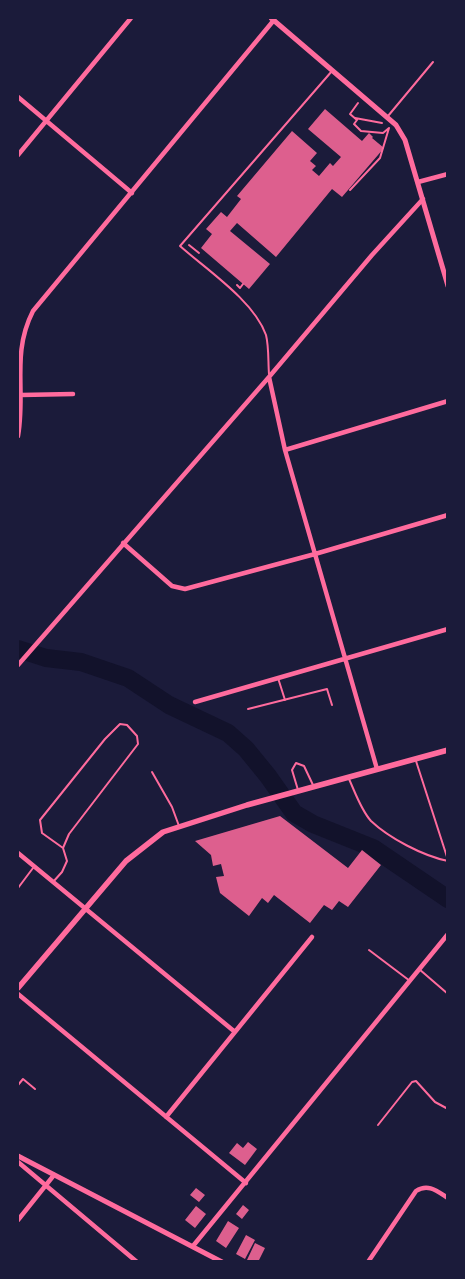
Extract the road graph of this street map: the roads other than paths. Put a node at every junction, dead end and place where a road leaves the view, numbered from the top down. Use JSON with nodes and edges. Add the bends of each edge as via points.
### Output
{"nodes":[{"id":1,"x":131,"y":18,"type":"edge"},
{"id":2,"x":272,"y":19,"type":"edge"},
{"id":3,"x":433,"y":62,"type":"dead end"},
{"id":4,"x":332,"y":71,"type":"junction"},
{"id":5,"x":18,"y":97,"type":"edge"},
{"id":6,"x":387,"y":118,"type":"junction"},
{"id":7,"x":45,"y":121,"type":"junction"},
{"id":8,"x":18,"y":155,"type":"edge"},
{"id":9,"x":448,"y":174,"type":"edge"},
{"id":10,"x":418,"y":182,"type":"junction"},
{"id":11,"x":132,"y":193,"type":"junction"},
{"id":12,"x":422,"y":198,"type":"junction"},
{"id":13,"x":448,"y":286,"type":"edge"},
{"id":14,"x":269,"y":377,"type":"junction"},
{"id":15,"x":21,"y":394,"type":"junction"},
{"id":16,"x":73,"y":394,"type":"dead end"},
{"id":17,"x":448,"y":401,"type":"edge"},
{"id":18,"x":18,"y":436,"type":"edge"},
{"id":19,"x":285,"y":450,"type":"junction"},
{"id":20,"x":448,"y":515,"type":"edge"},
{"id":21,"x":122,"y":543,"type":"junction"},
{"id":22,"x":315,"y":554,"type":"junction"},
{"id":23,"x":448,"y":629,"type":"edge"},
{"id":24,"x":345,"y":659,"type":"junction"},
{"id":25,"x":18,"y":665,"type":"edge"},
{"id":26,"x":278,"y":678,"type":"junction"},
{"id":27,"x":285,"y":700,"type":"junction"},
{"id":28,"x":195,"y":702,"type":"dead end"},
{"id":29,"x":332,"y":705,"type":"dead end"},
{"id":30,"x":248,"y":710,"type":"dead end"},
{"id":31,"x":448,"y":750,"type":"edge"},
{"id":32,"x":415,"y":759,"type":"junction"},
{"id":33,"x":376,"y":769,"type":"junction"},
{"id":34,"x":152,"y":772,"type":"dead end"},
{"id":35,"x":348,"y":776,"type":"junction"},
{"id":36,"x":312,"y":788,"type":"junction"},
{"id":37,"x":298,"y":792,"type":"junction"},
{"id":38,"x":179,"y":826,"type":"junction"},
{"id":39,"x":63,"y":848,"type":"junction"},
{"id":40,"x":18,"y":853,"type":"edge"},
{"id":41,"x":448,"y":860,"type":"edge"},
{"id":42,"x":34,"y":867,"type":"junction"},
{"id":43,"x":53,"y":882,"type":"junction"},
{"id":44,"x":18,"y":888,"type":"edge"},
{"id":45,"x":85,"y":908,"type":"junction"},
{"id":46,"x":448,"y":934,"type":"edge"},
{"id":47,"x":312,"y":937,"type":"dead end"},
{"id":48,"x":369,"y":950,"type":"dead end"},
{"id":49,"x":419,"y":970,"type":"junction"},
{"id":50,"x":410,"y":981,"type":"junction"},
{"id":51,"x":18,"y":988,"type":"edge"},
{"id":52,"x":18,"y":994,"type":"edge"},
{"id":53,"x":448,"y":994,"type":"edge"},
{"id":54,"x":235,"y":1032,"type":"junction"},
{"id":55,"x":18,"y":1085,"type":"edge"},
{"id":56,"x":35,"y":1089,"type":"dead end"},
{"id":57,"x":448,"y":1109,"type":"edge"},
{"id":58,"x":166,"y":1117,"type":"junction"},
{"id":59,"x":378,"y":1125,"type":"dead end"},
{"id":60,"x":18,"y":1156,"type":"edge"},
{"id":61,"x":18,"y":1162,"type":"edge"},
{"id":62,"x":54,"y":1175,"type":"junction"},
{"id":63,"x":246,"y":1183,"type":"junction"},
{"id":64,"x":46,"y":1185,"type":"junction"},
{"id":65,"x":448,"y":1198,"type":"edge"},
{"id":66,"x":18,"y":1220,"type":"edge"},
{"id":67,"x":193,"y":1246,"type":"junction"},
{"id":68,"x":137,"y":1262,"type":"edge"},
{"id":69,"x":222,"y":1262,"type":"edge"},
{"id":70,"x":368,"y":1262,"type":"edge"}],
"edges":[{"from":1,"to":7,"type":"street"},
{"from":2,"to":4,"type":"street"},
{"from":2,"to":11,"type":"street"},
{"from":3,"to":6,"type":"lane"},
{"from":4,"to":6,"type":"street"},
{"from":4,"to":14,"type":"lane","via":[[180,246],[243,300],[258,318],[266,337]]},
{"from":5,"to":7,"type":"street"},
{"from":6,"to":10,"type":"street","via":[[405,140]]},
{"from":7,"to":8,"type":"street"},
{"from":7,"to":11,"type":"street"},
{"from":9,"to":10,"type":"street"},
{"from":10,"to":12,"type":"street"},
{"from":11,"to":15,"type":"street","via":[[33,311],[20,352]]},
{"from":12,"to":13,"type":"street"},
{"from":12,"to":14,"type":"street"},
{"from":14,"to":19,"type":"street"},
{"from":14,"to":21,"type":"street"},
{"from":15,"to":16,"type":"street"},
{"from":15,"to":18,"type":"street"},
{"from":17,"to":19,"type":"street"},
{"from":19,"to":22,"type":"street"},
{"from":20,"to":22,"type":"street"},
{"from":21,"to":22,"type":"street","via":[[172,586],[185,589]]},
{"from":21,"to":25,"type":"street"},
{"from":22,"to":24,"type":"street"},
{"from":23,"to":24,"type":"street"},
{"from":24,"to":26,"type":"street"},
{"from":24,"to":33,"type":"street"},
{"from":26,"to":27,"type":"lane"},
{"from":26,"to":28,"type":"street"},
{"from":27,"to":29,"type":"lane","via":[[327,689]]},
{"from":27,"to":30,"type":"lane"},
{"from":31,"to":32,"type":"main road"},
{"from":32,"to":33,"type":"main road"},
{"from":32,"to":41,"type":"lane"},
{"from":33,"to":35,"type":"main road"},
{"from":34,"to":38,"type":"lane"},
{"from":35,"to":36,"type":"main road"},
{"from":35,"to":41,"type":"lane","via":[[370,820],[386,833],[432,858]]},
{"from":36,"to":37,"type":"main road"},
{"from":36,"to":37,"type":"lane","via":[[304,766],[296,763],[292,770]]},
{"from":37,"to":38,"type":"main road"},
{"from":38,"to":45,"type":"main road","via":[[163,832],[126,861]]},
{"from":39,"to":39,"type":"lane","via":[[69,834],[138,744],[127,725],[120,724],[105,739],[40,820],[42,833]]},
{"from":39,"to":43,"type":"lane","via":[[67,861]]},
{"from":40,"to":42,"type":"street"},
{"from":42,"to":43,"type":"street"},
{"from":42,"to":44,"type":"lane"},
{"from":43,"to":45,"type":"street"},
{"from":45,"to":51,"type":"main road"},
{"from":45,"to":54,"type":"street"},
{"from":46,"to":49,"type":"street"},
{"from":47,"to":54,"type":"street"},
{"from":48,"to":50,"type":"lane"},
{"from":49,"to":50,"type":"street"},
{"from":49,"to":53,"type":"lane"},
{"from":50,"to":63,"type":"street"},
{"from":52,"to":58,"type":"street"},
{"from":54,"to":58,"type":"street"},
{"from":55,"to":56,"type":"lane","via":[[22,1079]]},
{"from":57,"to":59,"type":"lane","via":[[436,1102],[416,1081]]},
{"from":58,"to":63,"type":"street"},
{"from":60,"to":62,"type":"street"},
{"from":61,"to":64,"type":"street"},
{"from":62,"to":64,"type":"street"},
{"from":62,"to":67,"type":"street"},
{"from":63,"to":67,"type":"street"},
{"from":64,"to":66,"type":"street"},
{"from":64,"to":68,"type":"street"},
{"from":65,"to":70,"type":"street","via":[[432,1188],[416,1191]]},
{"from":67,"to":69,"type":"street"}]}
